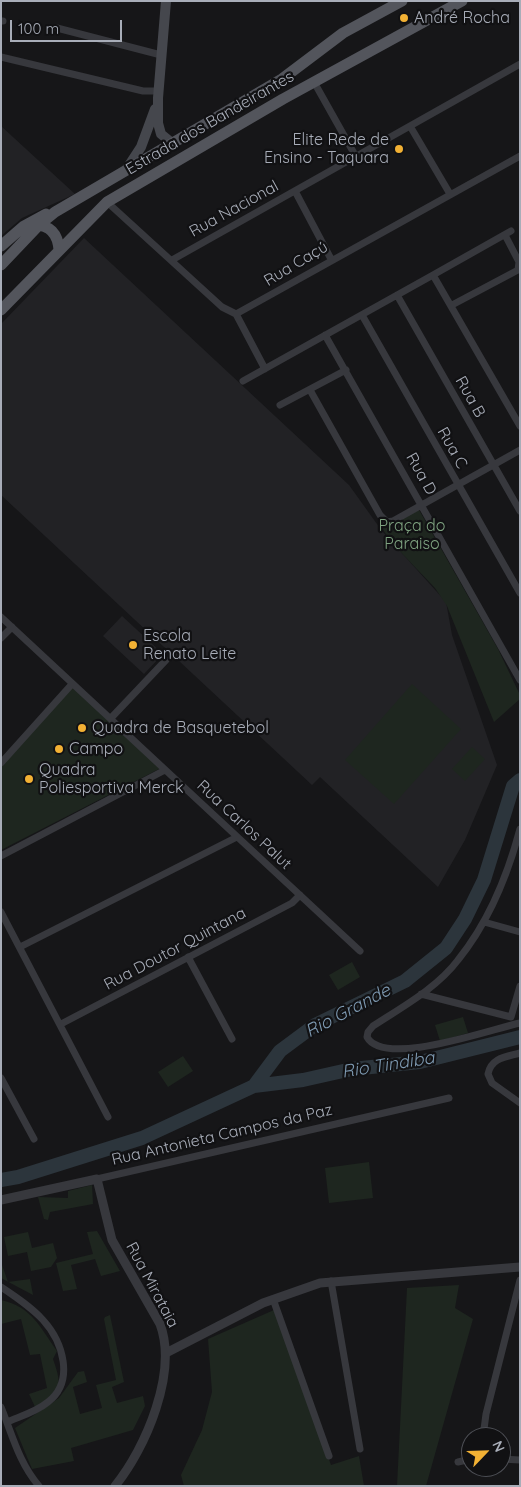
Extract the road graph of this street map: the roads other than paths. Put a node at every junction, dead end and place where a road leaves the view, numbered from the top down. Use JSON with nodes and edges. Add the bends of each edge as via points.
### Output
{"nodes":[{"id":1,"x":166,"y":1,"type":"edge"},
{"id":2,"x":402,"y":1,"type":"edge"},
{"id":3,"x":462,"y":1,"type":"edge"},
{"id":4,"x":57,"y":28,"type":"dead end"},
{"id":5,"x":161,"y":55,"type":"junction"},
{"id":6,"x":1,"y":57,"type":"edge"},
{"id":7,"x":520,"y":64,"type":"edge"},
{"id":8,"x":314,"y":82,"type":"junction"},
{"id":9,"x":158,"y":95,"type":"junction"},
{"id":10,"x":410,"y":126,"type":"junction"},
{"id":11,"x":172,"y":143,"type":"junction"},
{"id":12,"x":355,"y":155,"type":"junction"},
{"id":13,"x":520,"y":156,"type":"edge"},
{"id":14,"x":126,"y":170,"type":"junction"},
{"id":15,"x":294,"y":191,"type":"junction"},
{"id":16,"x":450,"y":194,"type":"junction"},
{"id":17,"x":107,"y":202,"type":"junction"},
{"id":18,"x":55,"y":212,"type":"junction"},
{"id":19,"x":39,"y":225,"type":"junction"},
{"id":20,"x":24,"y":226,"type":"junction"},
{"id":21,"x":1,"y":246,"type":"edge"},
{"id":22,"x":60,"y":250,"type":"junction"},
{"id":23,"x":331,"y":259,"type":"junction"},
{"id":24,"x":172,"y":260,"type":"junction"},
{"id":25,"x":1,"y":265,"type":"edge"},
{"id":26,"x":433,"y":275,"type":"junction"},
{"id":27,"x":397,"y":295,"type":"junction"},
{"id":28,"x":452,"y":305,"type":"junction"},
{"id":29,"x":1,"y":310,"type":"edge"},
{"id":30,"x":236,"y":314,"type":"junction"},
{"id":31,"x":362,"y":314,"type":"junction"},
{"id":32,"x":325,"y":335,"type":"junction"},
{"id":33,"x":265,"y":369,"type":"junction"},
{"id":34,"x":346,"y":370,"type":"junction"},
{"id":35,"x":243,"y":381,"type":"dead end"},
{"id":36,"x":310,"y":390,"type":"junction"},
{"id":37,"x":280,"y":405,"type":"dead end"},
{"id":38,"x":520,"y":426,"type":"edge"},
{"id":39,"x":520,"y":450,"type":"edge"},
{"id":40,"x":493,"y":465,"type":"junction"},
{"id":41,"x":457,"y":484,"type":"junction"},
{"id":42,"x":421,"y":504,"type":"junction"},
{"id":43,"x":520,"y":512,"type":"edge"},
{"id":44,"x":520,"y":593,"type":"edge"},
{"id":45,"x":1,"y":617,"type":"edge"},
{"id":46,"x":12,"y":627,"type":"junction"},
{"id":47,"x":1,"y":638,"type":"edge"},
{"id":48,"x":166,"y":660,"type":"dead end"},
{"id":49,"x":520,"y":680,"type":"edge"},
{"id":50,"x":72,"y":684,"type":"junction"},
{"id":51,"x":111,"y":718,"type":"junction"},
{"id":52,"x":1,"y":763,"type":"edge"},
{"id":53,"x":165,"y":770,"type":"junction"},
{"id":54,"x":520,"y":828,"type":"edge"},
{"id":55,"x":237,"y":837,"type":"junction"},
{"id":56,"x":518,"y":848,"type":"edge"},
{"id":57,"x":1,"y":856,"type":"edge"},
{"id":58,"x":300,"y":895,"type":"junction"},
{"id":59,"x":1,"y":912,"type":"edge"},
{"id":60,"x":484,"y":922,"type":"junction"},
{"id":61,"x":520,"y":932,"type":"edge"},
{"id":62,"x":20,"y":947,"type":"junction"},
{"id":63,"x":360,"y":951,"type":"dead end"},
{"id":64,"x":188,"y":956,"type":"junction"},
{"id":65,"x":520,"y":986,"type":"edge"},
{"id":66,"x":421,"y":994,"type":"junction"},
{"id":67,"x":511,"y":1017,"type":"junction"},
{"id":68,"x":520,"y":1023,"type":"edge"},
{"id":69,"x":61,"y":1024,"type":"junction"},
{"id":70,"x":232,"y":1039,"type":"dead end"},
{"id":71,"x":520,"y":1053,"type":"edge"},
{"id":72,"x":1,"y":1078,"type":"edge"},
{"id":73,"x":11,"y":1096,"type":"junction"},
{"id":74,"x":1,"y":1097,"type":"edge"},
{"id":75,"x":449,"y":1098,"type":"dead end"},
{"id":76,"x":520,"y":1103,"type":"edge"},
{"id":77,"x":108,"y":1117,"type":"dead end"},
{"id":78,"x":34,"y":1139,"type":"dead end"},
{"id":79,"x":96,"y":1179,"type":"junction"},
{"id":80,"x":1,"y":1200,"type":"edge"},
{"id":81,"x":520,"y":1267,"type":"edge"},
{"id":82,"x":520,"y":1280,"type":"edge"},
{"id":83,"x":331,"y":1281,"type":"junction"},
{"id":84,"x":1,"y":1287,"type":"edge"},
{"id":85,"x":273,"y":1299,"type":"junction"},
{"id":86,"x":166,"y":1353,"type":"junction"},
{"id":87,"x":1,"y":1407,"type":"edge"},
{"id":88,"x":7,"y":1422,"type":"junction"},
{"id":89,"x":484,"y":1427,"type":"edge"},
{"id":90,"x":360,"y":1448,"type":"dead end"},
{"id":91,"x":329,"y":1456,"type":"dead end"},
{"id":92,"x":461,"y":1461,"type":"edge"},
{"id":93,"x":458,"y":1462,"type":"dead end"},
{"id":94,"x":39,"y":1486,"type":"edge"},
{"id":95,"x":115,"y":1486,"type":"edge"}],
"edges":[{"from":1,"to":5,"type":"main road"},
{"from":2,"to":11,"type":"main road","name":"Estrada dos Bandeirantes","via":[[343,33],[282,79]]},
{"from":3,"to":8,"type":"main road","name":"Estrada dos Bandeirantes"},
{"from":4,"to":5,"type":"street"},
{"from":5,"to":9,"type":"main road"},
{"from":6,"to":9,"type":"street"},
{"from":7,"to":10,"type":"street","name":"Rua Nacional"},
{"from":8,"to":12,"type":"street"},
{"from":8,"to":17,"type":"main road","name":"Estrada dos Bandeirantes"},
{"from":9,"to":11,"type":"main road","via":[[159,130]]},
{"from":9,"to":14,"type":"main road","via":[[144,141]]},
{"from":10,"to":12,"type":"street","name":"Rua Nacional"},
{"from":10,"to":16,"type":"street"},
{"from":11,"to":14,"type":"main road","name":"Estrada dos Bandeirantes"},
{"from":12,"to":15,"type":"street","name":"Rua Nacional"},
{"from":13,"to":16,"type":"street","name":"Rua Caçú"},
{"from":14,"to":18,"type":"main road","name":"Estrada dos Bandeirantes"},
{"from":15,"to":23,"type":"street"},
{"from":15,"to":24,"type":"street","name":"Rua Nacional"},
{"from":16,"to":23,"type":"street","name":"Rua Caçú"},
{"from":17,"to":22,"type":"main road","name":"Estrada dos Bandeirantes"},
{"from":17,"to":24,"type":"street"},
{"from":18,"to":19,"type":"main road","name":"Estrada dos Bandeirantes"},
{"from":18,"to":20,"type":"main road"},
{"from":19,"to":20,"type":"main road"},
{"from":19,"to":22,"type":"main road","via":[[56,234]]},
{"from":19,"to":25,"type":"main road","name":"Estrada dos Bandeirantes"},
{"from":20,"to":21,"type":"main road"},
{"from":22,"to":29,"type":"main road","name":"Estrada dos Bandeirantes"},
{"from":23,"to":30,"type":"street","name":"Rua Caçú"},
{"from":24,"to":30,"type":"street","via":[[222,307]]},
{"from":26,"to":27,"type":"street"},
{"from":26,"to":28,"type":"street"},
{"from":26,"to":28,"type":"street","via":[[508,233],[519,262],[518,270]]},
{"from":27,"to":31,"type":"street"},
{"from":27,"to":40,"type":"street","name":"Rua B"},
{"from":28,"to":38,"type":"street"},
{"from":30,"to":33,"type":"street"},
{"from":31,"to":32,"type":"street"},
{"from":31,"to":41,"type":"street","name":"Rua C"},
{"from":32,"to":33,"type":"street"},
{"from":32,"to":34,"type":"street","name":"Rua D"},
{"from":33,"to":35,"type":"street"},
{"from":34,"to":36,"type":"street"},
{"from":34,"to":42,"type":"street","name":"Rua D"},
{"from":36,"to":37,"type":"street"},
{"from":36,"to":42,"type":"street","via":[[387,522]]},
{"from":39,"to":40,"type":"street"},
{"from":40,"to":41,"type":"street"},
{"from":40,"to":43,"type":"street","name":"Rua B"},
{"from":41,"to":42,"type":"street"},
{"from":41,"to":44,"type":"street","name":"Rua C"},
{"from":42,"to":49,"type":"street","name":"Rua D"},
{"from":45,"to":46,"type":"street","name":"Rua Carlos Palut"},
{"from":46,"to":47,"type":"street"},
{"from":46,"to":50,"type":"street","name":"Rua Carlos Palut"},
{"from":48,"to":51,"type":"street"},
{"from":50,"to":51,"type":"street","name":"Rua Carlos Palut"},
{"from":50,"to":52,"type":"street"},
{"from":51,"to":53,"type":"street","name":"Rua Carlos Palut"},
{"from":53,"to":55,"type":"street","name":"Rua Carlos Palut"},
{"from":53,"to":57,"type":"street"},
{"from":54,"to":56,"type":"street"},
{"from":55,"to":58,"type":"street","name":"Rua Carlos Palut"},
{"from":55,"to":62,"type":"street"},
{"from":56,"to":60,"type":"street"},
{"from":58,"to":63,"type":"street","name":"Rua Carlos Palut"},
{"from":58,"to":64,"type":"street","name":"Rua Doutor Quintana","via":[[292,903]]},
{"from":59,"to":62,"type":"street"},
{"from":60,"to":61,"type":"street"},
{"from":60,"to":66,"type":"street","via":[[458,961]]},
{"from":62,"to":69,"type":"street"},
{"from":64,"to":69,"type":"street","name":"Rua Doutor Quintana"},
{"from":64,"to":70,"type":"street"},
{"from":65,"to":67,"type":"street"},
{"from":66,"to":67,"type":"street"},
{"from":66,"to":68,"type":"street","via":[[373,1026],[368,1032],[369,1042],[386,1049],[419,1049]]},
{"from":67,"to":68,"type":"street"},
{"from":69,"to":77,"type":"street"},
{"from":71,"to":76,"type":"street","via":[[492,1063],[488,1074],[490,1080]]},
{"from":72,"to":73,"type":"street"},
{"from":73,"to":74,"type":"street"},
{"from":73,"to":78,"type":"street"},
{"from":75,"to":79,"type":"street","name":"Rua Antonieta Campos da Paz"},
{"from":79,"to":80,"type":"street","name":"Rua Antonieta Campos da Paz"},
{"from":79,"to":86,"type":"street","name":"Rua Mirataia","via":[[112,1240],[160,1324]]},
{"from":81,"to":83,"type":"street"},
{"from":82,"to":89,"type":"street"},
{"from":83,"to":85,"type":"street"},
{"from":83,"to":90,"type":"street"},
{"from":84,"to":88,"type":"street","via":[[45,1322],[61,1350],[64,1370],[60,1387],[50,1402]]},
{"from":85,"to":86,"type":"street"},
{"from":85,"to":91,"type":"street"},
{"from":86,"to":95,"type":"street","name":"Rua Mirataia","via":[[150,1424],[138,1453]]},
{"from":87,"to":88,"type":"street"},
{"from":88,"to":94,"type":"street","via":[[17,1451]]},
{"from":92,"to":93,"type":"street"}]}
